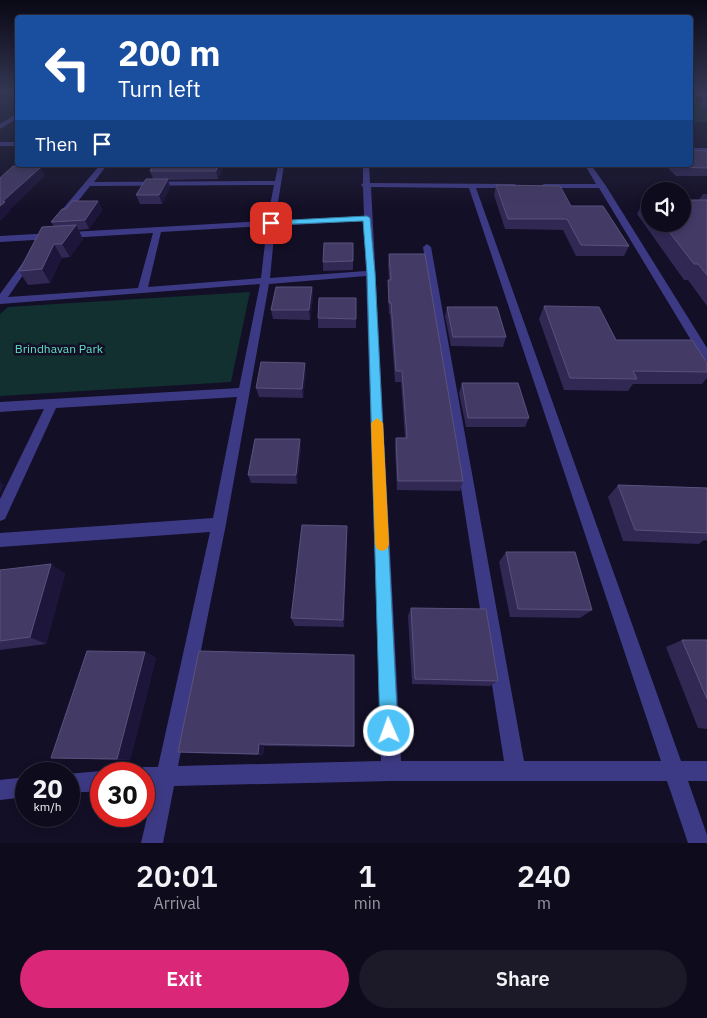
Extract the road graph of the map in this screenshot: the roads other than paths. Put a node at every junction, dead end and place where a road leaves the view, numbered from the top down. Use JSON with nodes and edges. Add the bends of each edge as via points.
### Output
{"nodes":[{"id":1,"x":0,"y":144,"type":"edge"},
{"id":2,"x":15,"y":144,"type":"edge"},
{"id":3,"x":693,"y":150,"type":"edge"},
{"id":4,"x":707,"y":150,"type":"edge"},
{"id":5,"x":17,"y":167,"type":"edge"},
{"id":6,"x":102,"y":167,"type":"edge"},
{"id":7,"x":281,"y":167,"type":"edge"},
{"id":8,"x":366,"y":167,"type":"edge"},
{"id":9,"x":589,"y":167,"type":"edge"},
{"id":10,"x":0,"y":183,"type":"edge"},
{"id":11,"x":278,"y":183,"type":"junction"},
{"id":12,"x":89,"y":184,"type":"junction"},
{"id":13,"x":365,"y":185,"type":"junction"},
{"id":14,"x":472,"y":186,"type":"junction"},
{"id":15,"x":522,"y":186,"type":"edge"},
{"id":16,"x":532,"y":186,"type":"edge"},
{"id":17,"x":602,"y":186,"type":"junction"},
{"id":18,"x":367,"y":218,"type":"junction"},
{"id":19,"x":58,"y":220,"type":"edge"},
{"id":20,"x":271,"y":223,"type":"junction"},
{"id":21,"x":158,"y":229,"type":"junction"},
{"id":22,"x":0,"y":239,"type":"edge"},
{"id":23,"x":43,"y":239,"type":"junction"},
{"id":24,"x":427,"y":247,"type":"dead end"},
{"id":25,"x":371,"y":273,"type":"junction"},
{"id":26,"x":265,"y":281,"type":"junction"},
{"id":27,"x":142,"y":290,"type":"junction"},
{"id":28,"x":0,"y":301,"type":"edge"},
{"id":29,"x":707,"y":357,"type":"edge"},
{"id":30,"x":244,"y":392,"type":"junction"},
{"id":31,"x":52,"y":404,"type":"junction"},
{"id":32,"x":0,"y":407,"type":"edge"},
{"id":33,"x":0,"y":514,"type":"edge"},
{"id":34,"x":219,"y":524,"type":"junction"},
{"id":35,"x":0,"y":540,"type":"edge"},
{"id":36,"x":390,"y":771,"type":"junction"},
{"id":37,"x":673,"y":771,"type":"junction"},
{"id":38,"x":707,"y":771,"type":"edge"},
{"id":39,"x":516,"y":772,"type":"junction"},
{"id":40,"x":166,"y":775,"type":"junction"},
{"id":41,"x":155,"y":776,"type":"edge"},
{"id":42,"x":15,"y":788,"type":"edge"},
{"id":43,"x":0,"y":790,"type":"edge"},
{"id":44,"x":152,"y":843,"type":"edge"},
{"id":45,"x":700,"y":843,"type":"edge"}],
"edges":[{"from":1,"to":2,"type":"street"},
{"from":3,"to":4,"type":"street"},
{"from":5,"to":10,"type":"street"},
{"from":6,"to":12,"type":"street"},
{"from":7,"to":11,"type":"street"},
{"from":8,"to":13,"type":"street"},
{"from":9,"to":17,"type":"street"},
{"from":11,"to":12,"type":"street"},
{"from":11,"to":20,"type":"street"},
{"from":12,"to":19,"type":"street"},
{"from":13,"to":14,"type":"street"},
{"from":13,"to":18,"type":"street"},
{"from":14,"to":15,"type":"street"},
{"from":14,"to":37,"type":"street"},
{"from":16,"to":17,"type":"street"},
{"from":17,"to":29,"type":"street"},
{"from":18,"to":20,"type":"street"},
{"from":18,"to":25,"type":"street"},
{"from":20,"to":21,"type":"street"},
{"from":20,"to":26,"type":"street"},
{"from":21,"to":23,"type":"street"},
{"from":21,"to":27,"type":"street"},
{"from":22,"to":23,"type":"street"},
{"from":23,"to":28,"type":"street"},
{"from":24,"to":39,"type":"street"},
{"from":25,"to":26,"type":"street"},
{"from":25,"to":36,"type":"street"},
{"from":26,"to":27,"type":"street"},
{"from":26,"to":30,"type":"street"},
{"from":27,"to":28,"type":"street"},
{"from":30,"to":31,"type":"street"},
{"from":30,"to":34,"type":"street"},
{"from":31,"to":32,"type":"street"},
{"from":31,"to":33,"type":"street"},
{"from":34,"to":35,"type":"street"},
{"from":34,"to":40,"type":"street"},
{"from":36,"to":39,"type":"street"},
{"from":36,"to":40,"type":"street"},
{"from":37,"to":38,"type":"street"},
{"from":37,"to":39,"type":"street"},
{"from":37,"to":45,"type":"street"},
{"from":40,"to":41,"type":"street"},
{"from":40,"to":44,"type":"street"},
{"from":42,"to":43,"type":"street"}]}
